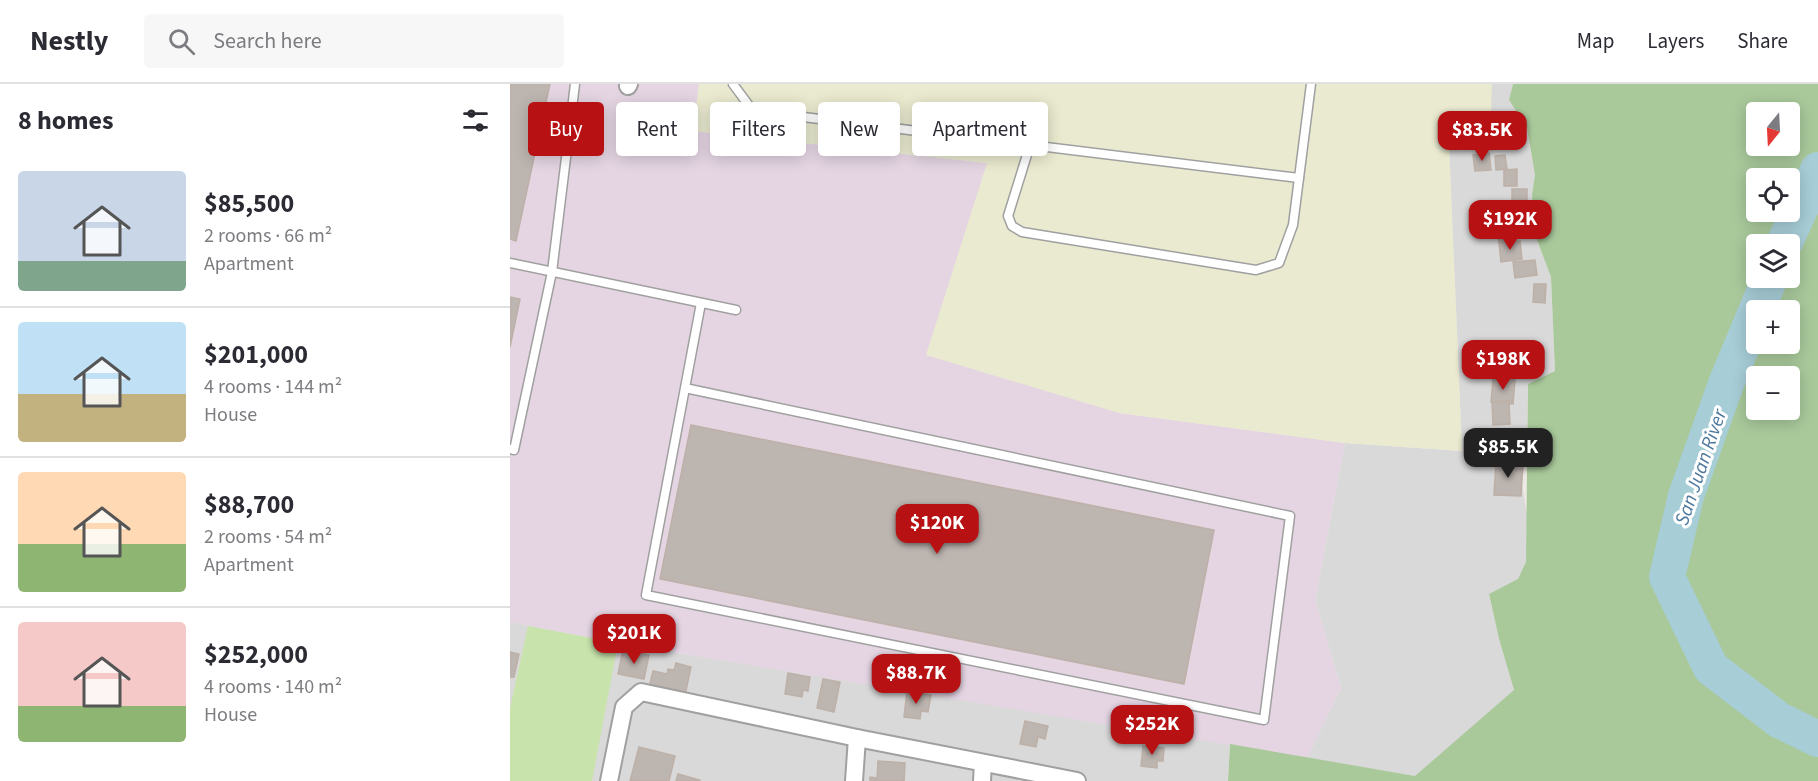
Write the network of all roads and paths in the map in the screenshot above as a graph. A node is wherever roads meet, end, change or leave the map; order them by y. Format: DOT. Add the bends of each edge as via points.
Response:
graph roads {
  1 [pos="575,84"];
  2 [pos="733,84"];
  3 [pos="1311,84"];
  4 [pos="912,130"];
  5 [pos="1048,147"];
  6 [pos="1027,156"];
  7 [pos="1299,178"];
  8 [pos="510,263"];
  9 [pos="552,272"];
  10 [pos="701,303"];
  11 [pos="736,310"];
  12 [pos="685,388"];
  13 [pos="510,449"];
  14 [pos="856,738"];
  15 [pos="983,763"];
  16 [pos="609,781"];
  17 [pos="854,781"];
  18 [pos="982,781"];
  19 [pos="1077,781"];
  1 -- 9 [label="lane"];
  2 -- 4 [label="lane" via="750,107"];
  3 -- 7 [label="lane"];
  5 -- 7 [label="lane"];
  6 -- 7 [label="lane" via="1008,216 1012,226 1022,232 1256,270 1279,263 1293,225"];
  8 -- 9 [label="lane"];
  9 -- 10 [label="lane"];
  9 -- 13 [label="lane" via="514,450"];
  10 -- 11 [label="lane"];
  10 -- 12 [label="lane"];
  12 -- 12 [label="lane" via="1290,516 1264,720 646,595"];
  14 -- 15 [label="street"];
  14 -- 16 [label="street" via="641,692 624,707"];
  14 -- 17 [label="street"];
  15 -- 18 [label="street"];
  15 -- 19 [label="street"];
}
